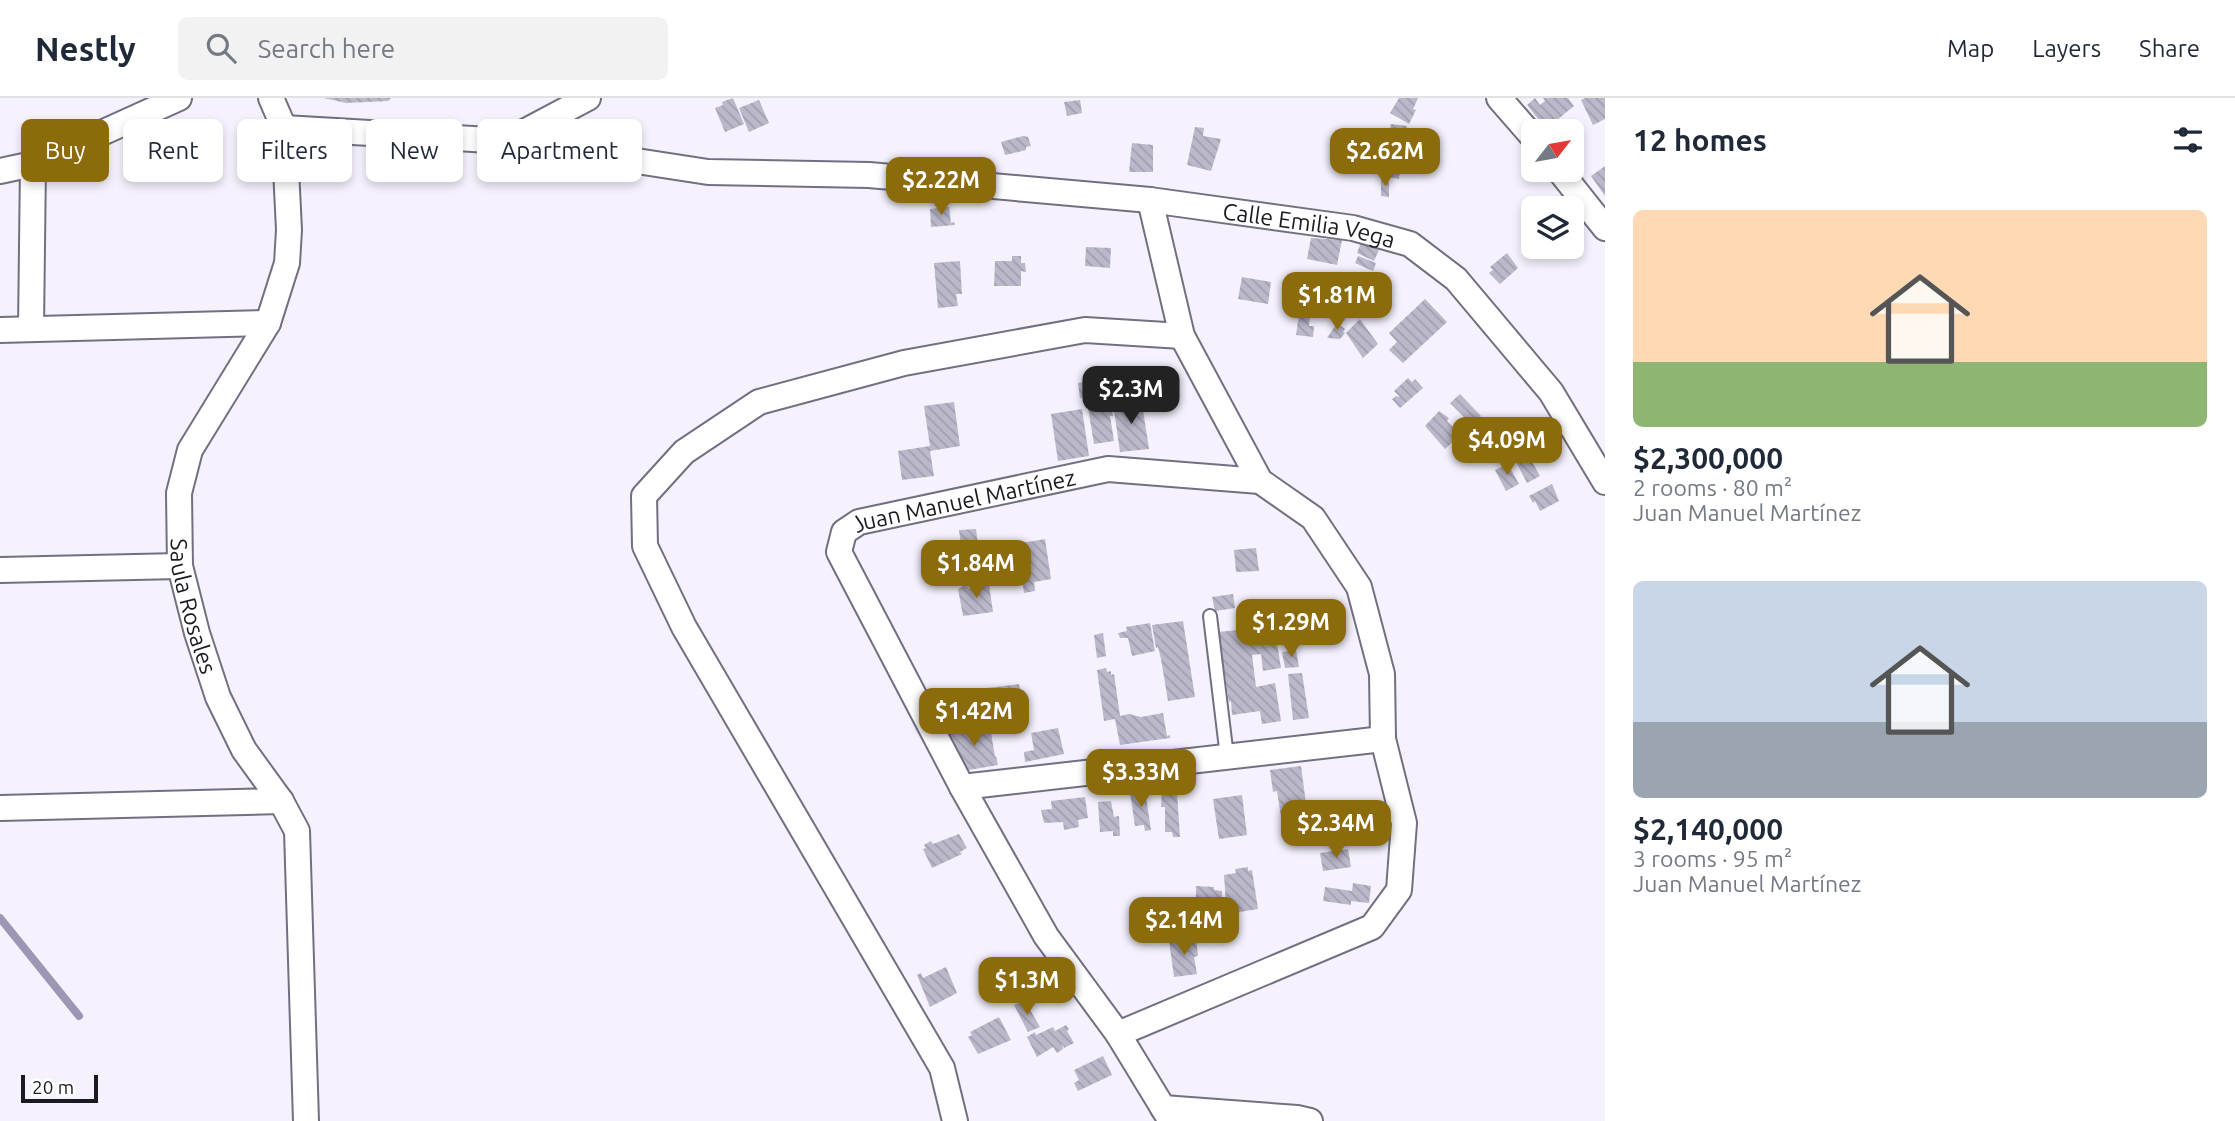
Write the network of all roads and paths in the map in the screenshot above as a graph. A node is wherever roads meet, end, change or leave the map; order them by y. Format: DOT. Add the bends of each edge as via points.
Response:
graph roads {
  1 [pos="178,98"];
  2 [pos="271,98"];
  3 [pos="588,98"];
  4 [pos="1499,98"];
  5 [pos="280,119"];
  6 [pos="549,119"];
  7 [pos="1521,123"];
  8 [pos="109,129"];
  9 [pos="352,132"];
  10 [pos="477,139"];
  11 [pos="642,162"];
  12 [pos="21,167"];
  13 [pos="0,171"];
  14 [pos="33,182"];
  15 [pos="287,182"];
  16 [pos="1569,182"];
  17 [pos="1150,200"];
  18 [pos="1605,228"];
  19 [pos="268,323"];
  20 [pos="30,329"];
  21 [pos="0,330"];
  22 [pos="1182,336"];
  23 [pos="1260,481"];
  24 [pos="1605,482"];
  25 [pos="180,566"];
  26 [pos="0,570"];
  27 [pos="1210,616"];
  28 [pos="1383,739"];
  29 [pos="1227,757"];
  30 [pos="962,787"];
  31 [pos="281,801"];
  32 [pos="0,808"];
  33 [pos="1118,1034"];
  34 [pos="1167,1115"];
  35 [pos="306,1121"];
  36 [pos="955,1121"];
  37 [pos="1310,1121"];
  1 -- 8 [label="street"];
  2 -- 5 [label="street, Saula Rosales"];
  3 -- 6 [label="street"];
  4 -- 7 [label="street"];
  9 -- 10 [label="street, Calle Emilia Vega"];
  11 -- 17 [label="street, Calle Emilia Vega" via="708,172 869,175"];
  12 -- 13 [label="street"];
  14 -- 20 [label="street"];
  15 -- 19 [label="street, Saula Rosales" via="287,263"];
  16 -- 18 [label="street"];
  17 -- 22 [label="street"];
  17 -- 24 [label="street, Calle Emilia Vega" via="1353,228 1410,244 1456,279 1550,391"];
  19 -- 20 [label="street"];
  19 -- 25 [label="street, Saula Rosales" via="190,450 178,493"];
  20 -- 21 [label="street"];
  22 -- 23 [label="street"];
  22 -- 36 [label="street" via="1085,330 904,363 759,402 684,452 644,496 645,546 684,627 942,1068"];
  23 -- 28 [label="street" via="1313,518 1359,587 1382,674"];
  23 -- 30 [label="street, Juan Manuel Martínez" via="1108,469 859,522 844,532 839,552"];
  25 -- 26 [label="street"];
  25 -- 31 [label="street, Saula Rosales" via="218,697 244,750"];
  27 -- 29 [label="lane"];
  28 -- 29 [label="street"];
  28 -- 33 [label="street" via="1404,824 1399,890 1371,927"];
  29 -- 30 [label="street"];
  30 -- 33 [label="street, Juan Manuel Martínez" via="1046,936"];
  31 -- 32 [label="street"];
  31 -- 35 [label="street, Saula Rosales" via="297,831"];
  33 -- 34 [label="street, Juan Manuel Martínez"];
  34 -- 37 [label="street"];
}
